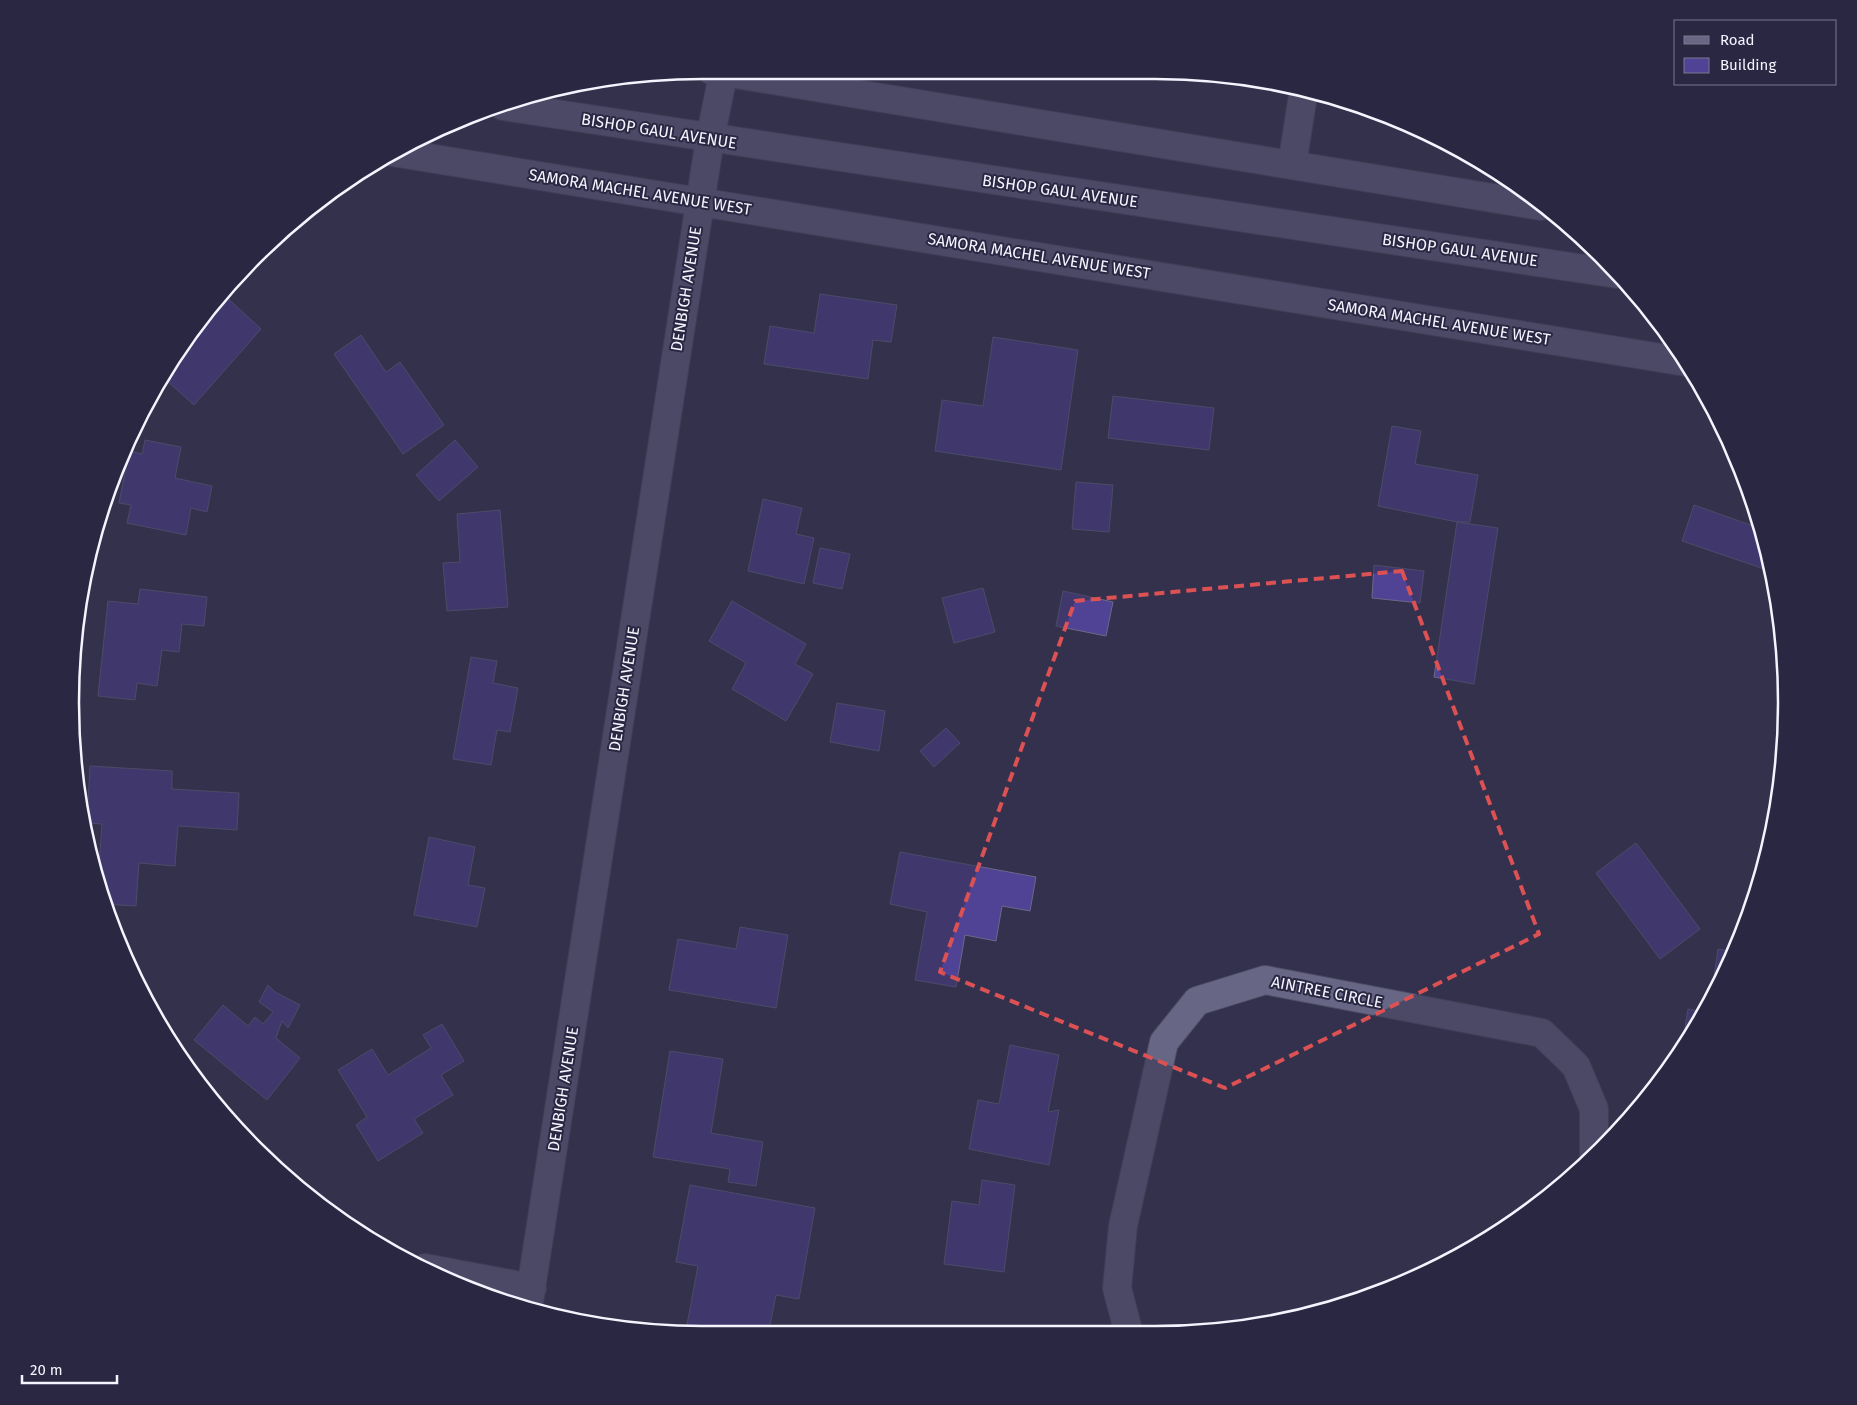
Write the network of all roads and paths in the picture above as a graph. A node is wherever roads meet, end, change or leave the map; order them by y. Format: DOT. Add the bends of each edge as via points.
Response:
graph roads {
  1 [pos="718,79"];
  2 [pos="768,79"];
  3 [pos="1303,97"];
  4 [pos="515,108"];
  5 [pos="710,139"];
  6 [pos="406,154"];
  7 [pos="1292,165"];
  8 [pos="700,201"];
  9 [pos="1528,204"];
  10 [pos="1606,272"];
  11 [pos="1676,360"];
  12 [pos="1594,1146"];
  13 [pos="466,1280"];
  14 [pos="530,1298"];
  15 [pos="1127,1326"];
  1 -- 5 [label="street, DENBIGH AVENUE"];
  2 -- 7 [label="street"];
  3 -- 7 [label="street"];
  4 -- 5 [label="street, BISHOP GAUL AVENUE"];
  5 -- 8 [label="street, DENBIGH AVENUE"];
  5 -- 10 [label="street, BISHOP GAUL AVENUE"];
  6 -- 8 [label="street, SAMORA MACHEL AVENUE WEST"];
  7 -- 9 [label="street"];
  8 -- 11 [label="street, SAMORA MACHEL AVENUE WEST"];
  8 -- 14 [label="street, DENBIGH AVENUE"];
  12 -- 15 [label="street, AINTREE CIRCLE" via="1594,1109 1576,1066 1542,1033 1265,980 1197,1001 1164,1042 1124,1226 1117,1288"];
  13 -- 14 [label="street"];
}
